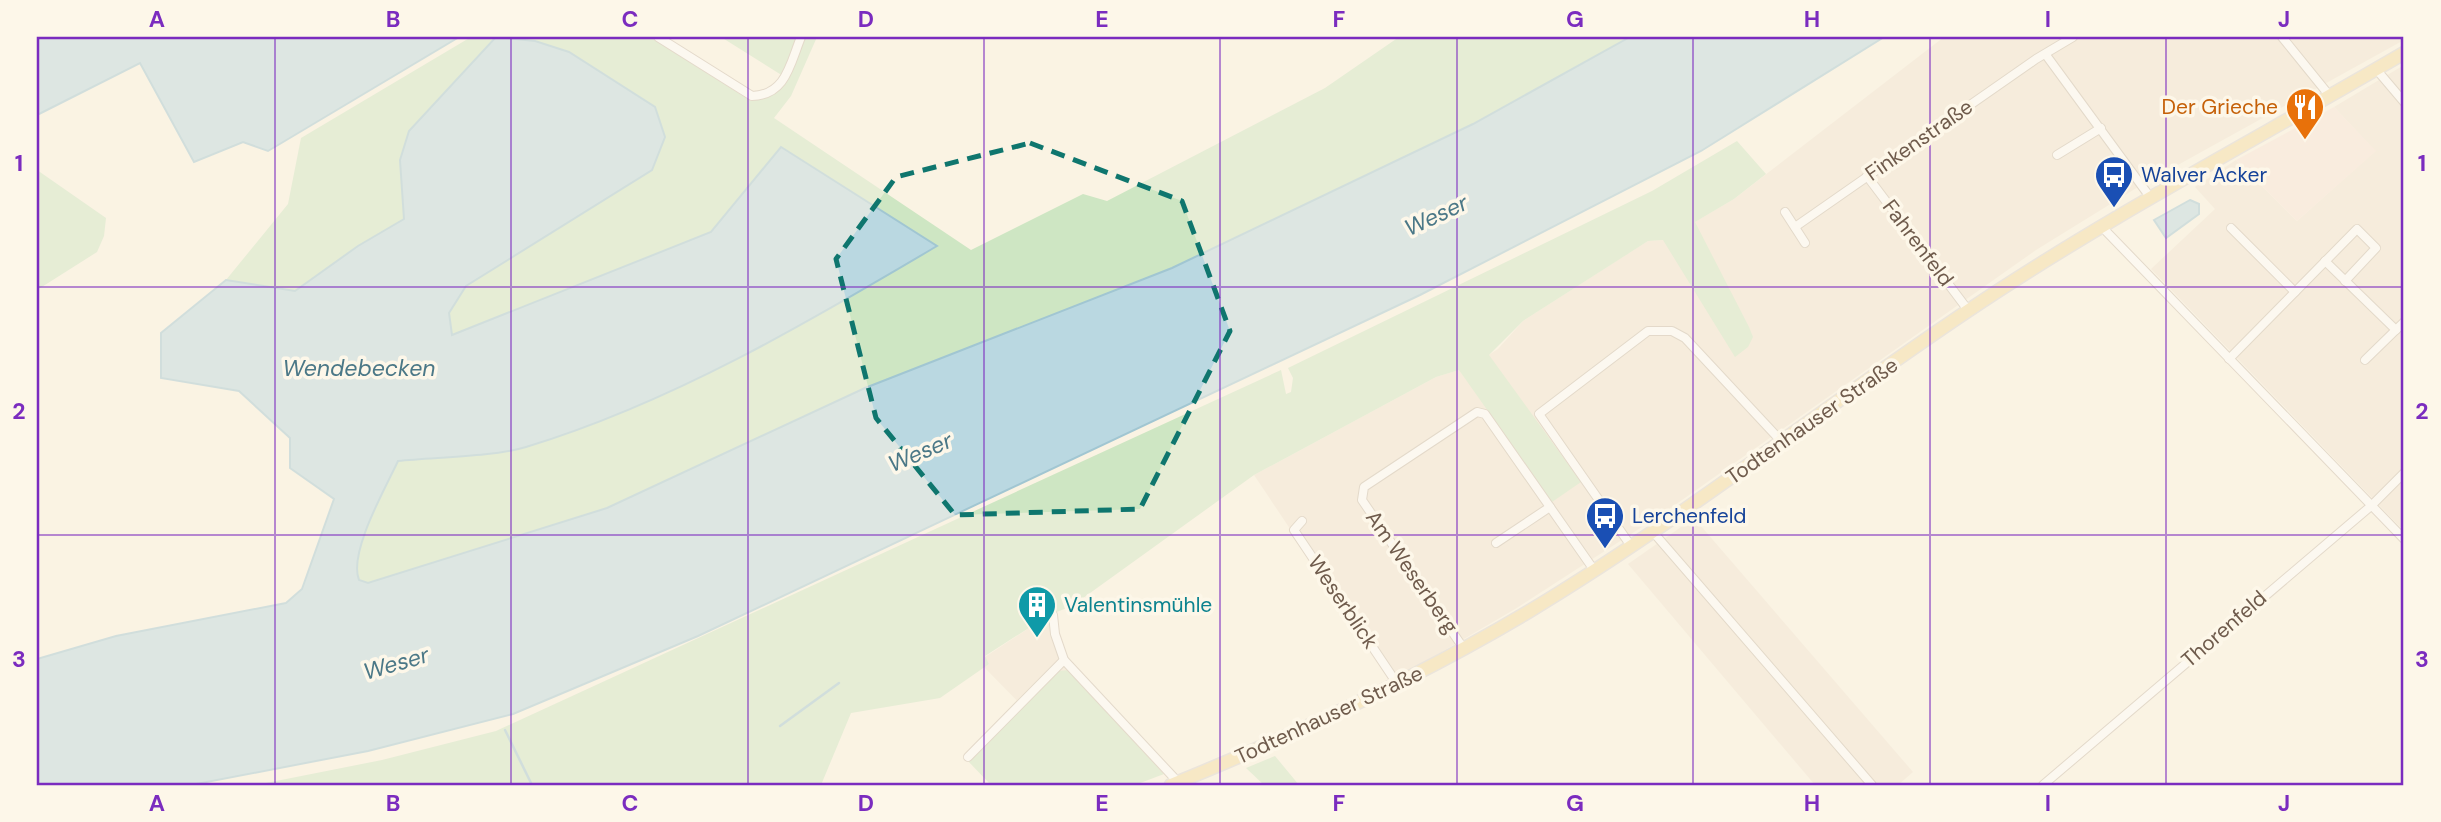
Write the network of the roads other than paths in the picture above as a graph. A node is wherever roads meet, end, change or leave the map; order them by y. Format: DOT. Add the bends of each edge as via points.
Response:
graph roads {
  1 [pos="658,37"];
  2 [pos="801,37"];
  3 [pos="2073,37"];
  4 [pos="2282,37"];
  5 [pos="2404,53"];
  6 [pos="2046,55"];
  7 [pos="2376,69"];
  8 [pos="2329,95"];
  9 [pos="2404,102"];
  10 [pos="2101,128"];
  11 [pos="2057,155"];
  12 [pos="1867,176"];
  13 [pos="2150,197"];
  14 [pos="1785,212"];
  15 [pos="2101,226"];
  16 [pos="1795,227"];
  17 [pos="2231,228"];
  18 [pos="1805,243"];
  19 [pos="2325,261"];
  20 [pos="2345,281"];
  21 [pos="2295,292"];
  22 [pos="1968,310"];
  23 [pos="2404,322"];
  24 [pos="2396,330"];
  25 [pos="2229,359"];
  26 [pos="2365,360"];
  27 [pos="1782,442"];
  28 [pos="2404,473"];
  29 [pos="2371,506"];
  30 [pos="1550,507"];
  31 [pos="1302,521"];
  32 [pos="1653,532"];
  33 [pos="2404,539"];
  34 [pos="1496,543"];
  35 [pos="1631,546"];
  36 [pos="1594,570"];
  37 [pos="1053,615"];
  38 [pos="1464,649"];
  39 [pos="1064,660"];
  40 [pos="1398,685"];
  41 [pos="968,757"];
  42 [pos="1175,784"];
  43 [pos="1872,785"];
  44 [pos="2043,785"];
  1 -- 2 [label="street" via="752,96 767,96 777,87"];
  3 -- 6 [label="street, Finkenstraße"];
  4 -- 8 [label="street"];
  5 -- 7 [label="main road, Todtenhauser Straße"];
  6 -- 10 [label="street"];
  6 -- 12 [label="street, Finkenstraße"];
  7 -- 8 [label="main road, Todtenhauser Straße"];
  7 -- 9 [label="street"];
  8 -- 13 [label="main road, Todtenhauser Straße"];
  10 -- 11 [label="street"];
  10 -- 13 [label="street"];
  12 -- 16 [label="street, Finkenstraße"];
  12 -- 22 [label="street, Fahrenfeld"];
  13 -- 15 [label="main road, Todtenhauser Straße"];
  14 -- 16 [label="street"];
  15 -- 22 [label="main road, Todtenhauser Straße"];
  15 -- 25 [label="street"];
  16 -- 18 [label="street"];
  17 -- 21 [label="street"];
  19 -- 20 [label="street"];
  19 -- 20 [label="street" via="2357,229 2376,248"];
  19 -- 21 [label="street"];
  20 -- 24 [label="street"];
  21 -- 25 [label="street"];
  22 -- 27 [label="main road, Todtenhauser Straße"];
  23 -- 24 [label="street"];
  24 -- 26 [label="street"];
  25 -- 29 [label="street"];
  27 -- 32 [label="main road, Todtenhauser Straße"];
  27 -- 35 [label="street" via="1685,338 1672,331 1648,331 1539,414"];
  28 -- 29 [label="street, Thorenfeld"];
  29 -- 33 [label="street"];
  29 -- 44 [label="street, Thorenfeld"];
  30 -- 34 [label="street"];
  30 -- 36 [label="street"];
  30 -- 38 [label="street, Am Weserberg" via="1481,412 1363,487 1362,500"];
  31 -- 40 [label="street, Weserblick" via="1294,530"];
  32 -- 35 [label="main road, Todtenhauser Straße"];
  32 -- 43 [label="street"];
  35 -- 36 [label="main road, Todtenhauser Straße"];
  36 -- 38 [label="main road, Todtenhauser Straße"];
  37 -- 39 [label="street"];
  38 -- 40 [label="main road, Todtenhauser Straße"];
  39 -- 41 [label="street"];
  39 -- 42 [label="street"];
  40 -- 42 [label="main road, Todtenhauser Straße"];
}
